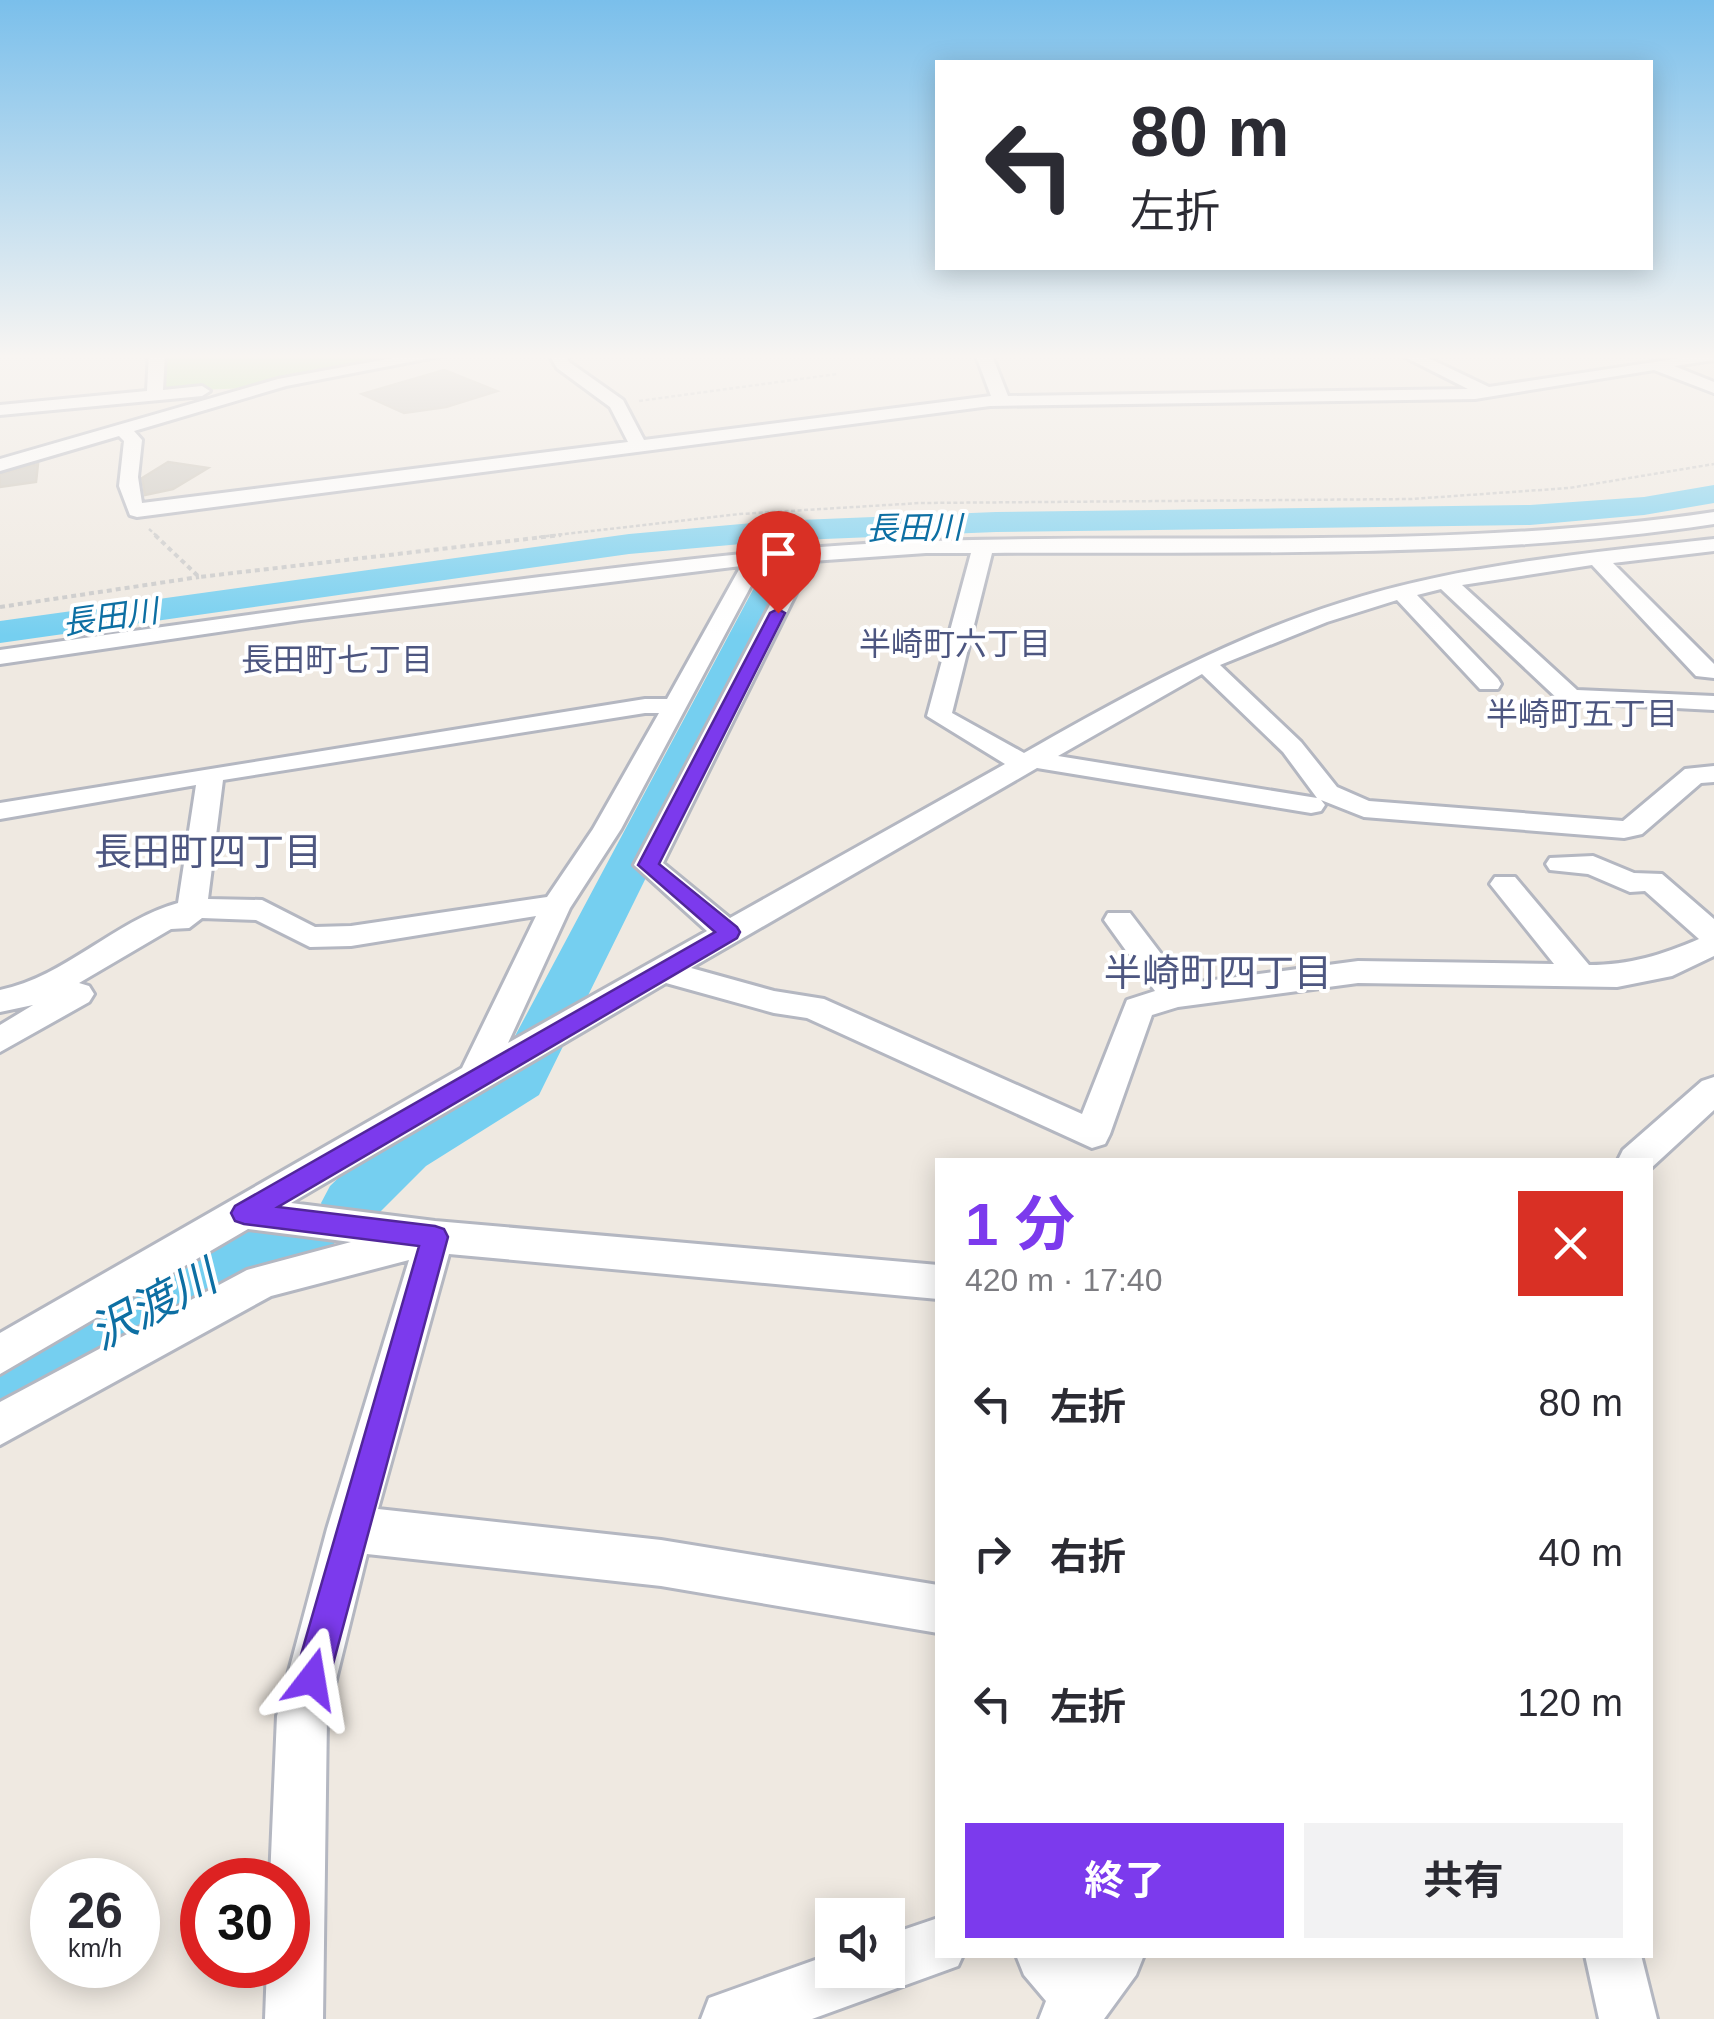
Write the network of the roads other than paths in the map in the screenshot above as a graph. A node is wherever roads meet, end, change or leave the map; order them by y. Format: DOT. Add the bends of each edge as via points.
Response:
graph roads {
  1 [pos="62,447"];
  2 [pos="132,447"];
  3 [pos="630,447"];
  4 [pos="0,466"];
  5 [pos="1714,518"];
  6 [pos="982,546"];
  7 [pos="1707,553"];
  8 [pos="802,555"];
  9 [pos="1596,558"];
  10 [pos="753,559"];
  11 [pos="1446,582"];
  12 [pos="1402,592"];
  13 [pos="0,657"];
  14 [pos="1205,664"];
  15 [pos="1714,671"];
  16 [pos="1489,684"];
  17 [pos="1714,704"];
  18 [pos="674,706"];
  19 [pos="1030,762"];
  20 [pos="211,774"];
  21 [pos="1714,774"];
  22 [pos="1311,806"];
  23 [pos="0,812"];
  24 [pos="1560,864"];
  25 [pos="1505,884"];
  26 [pos="555,908"];
  27 [pos="192,910"];
  28 [pos="1119,920"];
  29 [pos="729,932"];
  30 [pos="1714,936"];
  31 [pos="1714,944"];
  32 [pos="663,971"];
  33 [pos="1580,975"];
  34 [pos="1176,996"];
  35 [pos="0,1001"];
  36 [pos="0,1040"];
  37 [pos="475,1077"];
  38 [pos="1714,1090"];
  39 [pos="1638,1158"];
  40 [pos="244,1213"];
  41 [pos="435,1237"];
  42 [pos="935,1282"];
  43 [pos="0,1355"];
  44 [pos="0,1425"];
  45 [pos="350,1529"];
  46 [pos="935,1608"];
  47 [pos="935,1947"];
  48 [pos="905,1957"];
  49 [pos="1048,1958"];
  50 [pos="1614,1958"];
  51 [pos="818,1988"];
  52 [pos="1089,1991"];
  53 [pos="294,2019"];
  54 [pos="730,2019"];
  55 [pos="1628,2019"];
  1 -- 4 [label="street"];
  2 -- 3 [label="street" via="128,487 138,512"];
  5 -- 6 [label="street" via="1614,533 1405,544"];
  6 -- 8 [label="street"];
  6 -- 19 [label="street" via="939,716"];
  7 -- 9 [label="street"];
  8 -- 10 [label="street"];
  8 -- 29 [label="street" via="648,865"];
  9 -- 11 [label="street"];
  9 -- 15 [label="street" via="1704,671"];
  10 -- 13 [label="street"];
  10 -- 18 [label="street"];
  11 -- 12 [label="street"];
  11 -- 17 [label="street" via="1570,697"];
  12 -- 14 [label="street" via="1293,626"];
  12 -- 16 [label="street"];
  14 -- 19 [label="street"];
  14 -- 21 [label="street" via="1292,747 1327,793 1364,809 1624,830 1694,775"];
  18 -- 20 [label="street"];
  18 -- 26 [label="street"];
  19 -- 22 [label="street"];
  19 -- 29 [label="street"];
  20 -- 23 [label="street"];
  20 -- 27 [label="street"];
  24 -- 30 [label="street" via="1593,864 1630,883 1652,881"];
  25 -- 33 [label="street"];
  26 -- 27 [label="street" via="310,937 262,910"];
  26 -- 37 [label="street"];
  27 -- 35 [label="street" via="111,948 39,993"];
  27 -- 36 [label="street" via="92,986"];
  28 -- 34 [label="street"];
  29 -- 32 [label="street"];
  31 -- 33 [label="street" via="1661,968"];
  32 -- 34 [label="street" via="814,1007 1092,1134 1138,1008"];
  32 -- 37 [label="street"];
  33 -- 34 [label="street" via="1358,972"];
  37 -- 40 [label="street"];
  38 -- 39 [label="street"];
  40 -- 41 [label="street"];
  40 -- 43 [label="street"];
  41 -- 42 [label="street"];
  41 -- 44 [label="street" via="261,1282"];
  41 -- 45 [label="street"];
  45 -- 46 [label="street" via="661,1562"];
  45 -- 53 [label="street" via="302,1716"];
  47 -- 48 [label="street"];
  49 -- 52 [label="street"];
  50 -- 55 [label="street"];
  51 -- 54 [label="street"];
}
